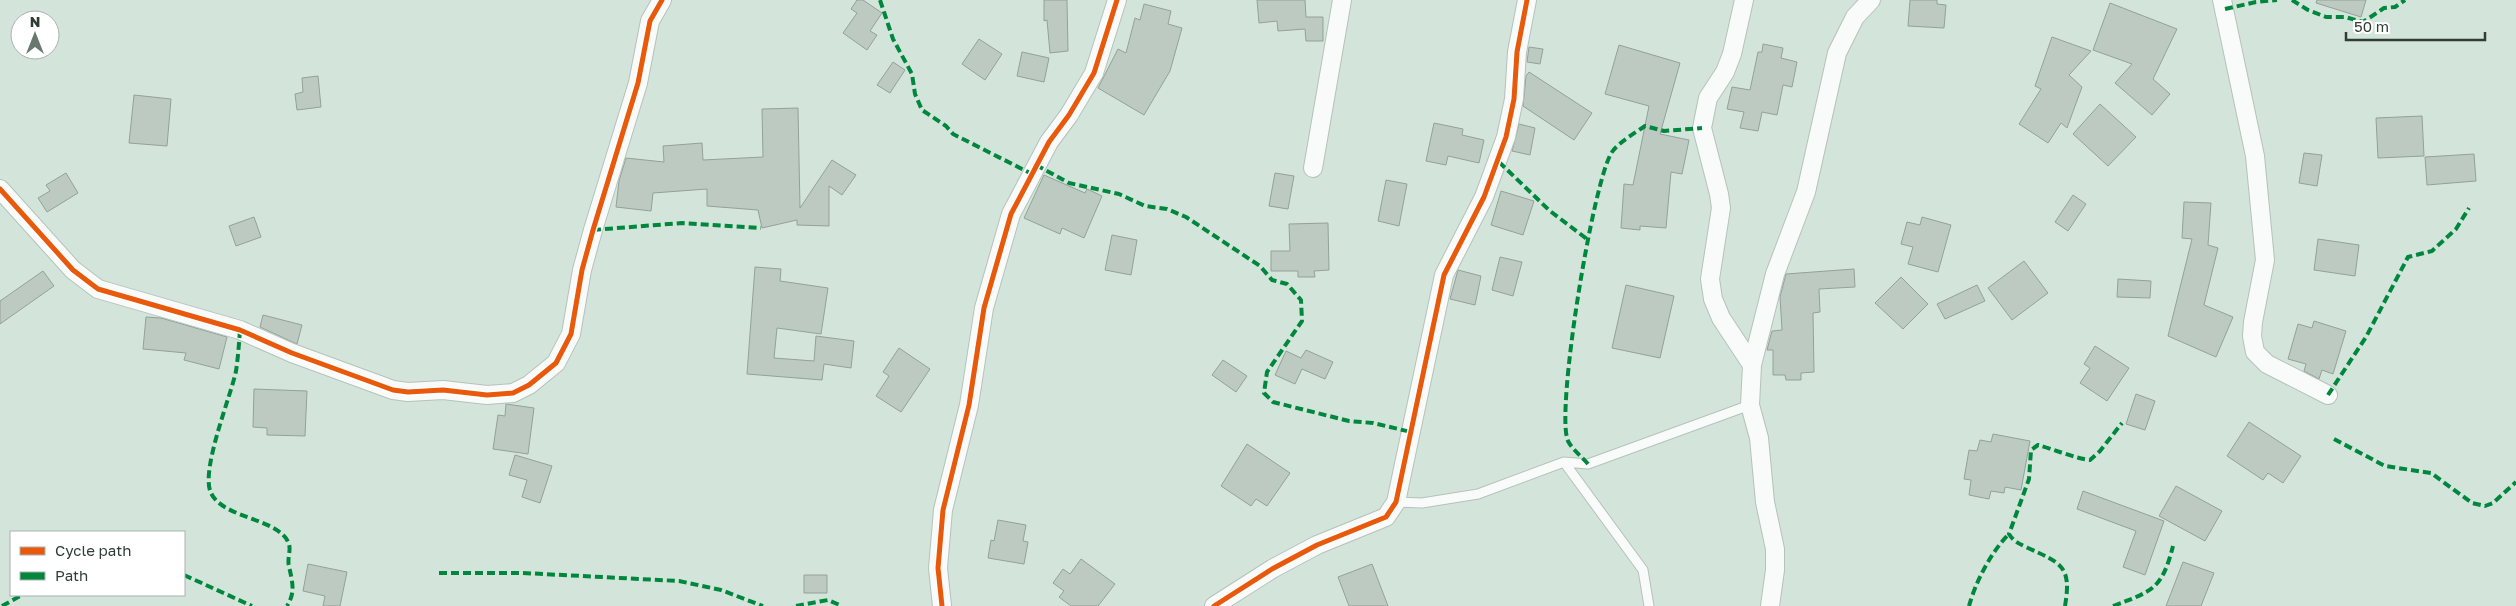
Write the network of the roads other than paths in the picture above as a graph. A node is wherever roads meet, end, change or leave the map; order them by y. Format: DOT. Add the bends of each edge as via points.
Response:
graph roads {
  1 [pos="662,0"];
  2 [pos="1117,0"];
  3 [pos="1342,0"];
  4 [pos="1527,0"];
  5 [pos="1539,0"];
  6 [pos="1744,0"];
  7 [pos="1871,0"];
  8 [pos="2222,0"];
  9 [pos="1523,22"];
  10 [pos="1313,168"];
  11 [pos="0,190"];
  12 [pos="1752,365"];
  13 [pos="2328,395"];
  14 [pos="1750,405"];
  15 [pos="1564,462"];
  16 [pos="1396,502"];
  17 [pos="942,606"];
  18 [pos="1214,606"];
  19 [pos="1649,606"];
  20 [pos="1770,606"];
  1 -- 11 [label="street" via="650,21 638,83 582,270 571,334 556,363 529,385 512,393 487,395 443,390 393,390 240,330 98,289 73,270"];
  2 -- 17 [label="street" via="1094,73 1049,142 1011,214 984,308 969,405 944,510 938,568"];
  3 -- 10 [label="street"];
  4 -- 9 [label="street"];
  5 -- 9 [label="street"];
  6 -- 12 [label="street" via="1732,54 1708,98 1702,128 1721,208 1710,279 1713,299 1721,318"];
  7 -- 12 [label="street" via="1855,17 1837,53 1806,192 1775,274"];
  8 -- 13 [label="street" via="2256,156 2265,260 2253,322 2256,352 2267,364"];
  9 -- 16 [label="street" via="1506,137 1484,197 1444,275"];
  12 -- 14 [label="street"];
  14 -- 15 [label="lane" via="1588,464"];
  14 -- 20 [label="street" via="1759,438 1765,502 1775,549"];
  15 -- 16 [label="lane" via="1478,494 1422,503"];
  15 -- 19 [label="lane" via="1643,570"];
  16 -- 18 [label="street" via="1386,517 1317,545"];
}
